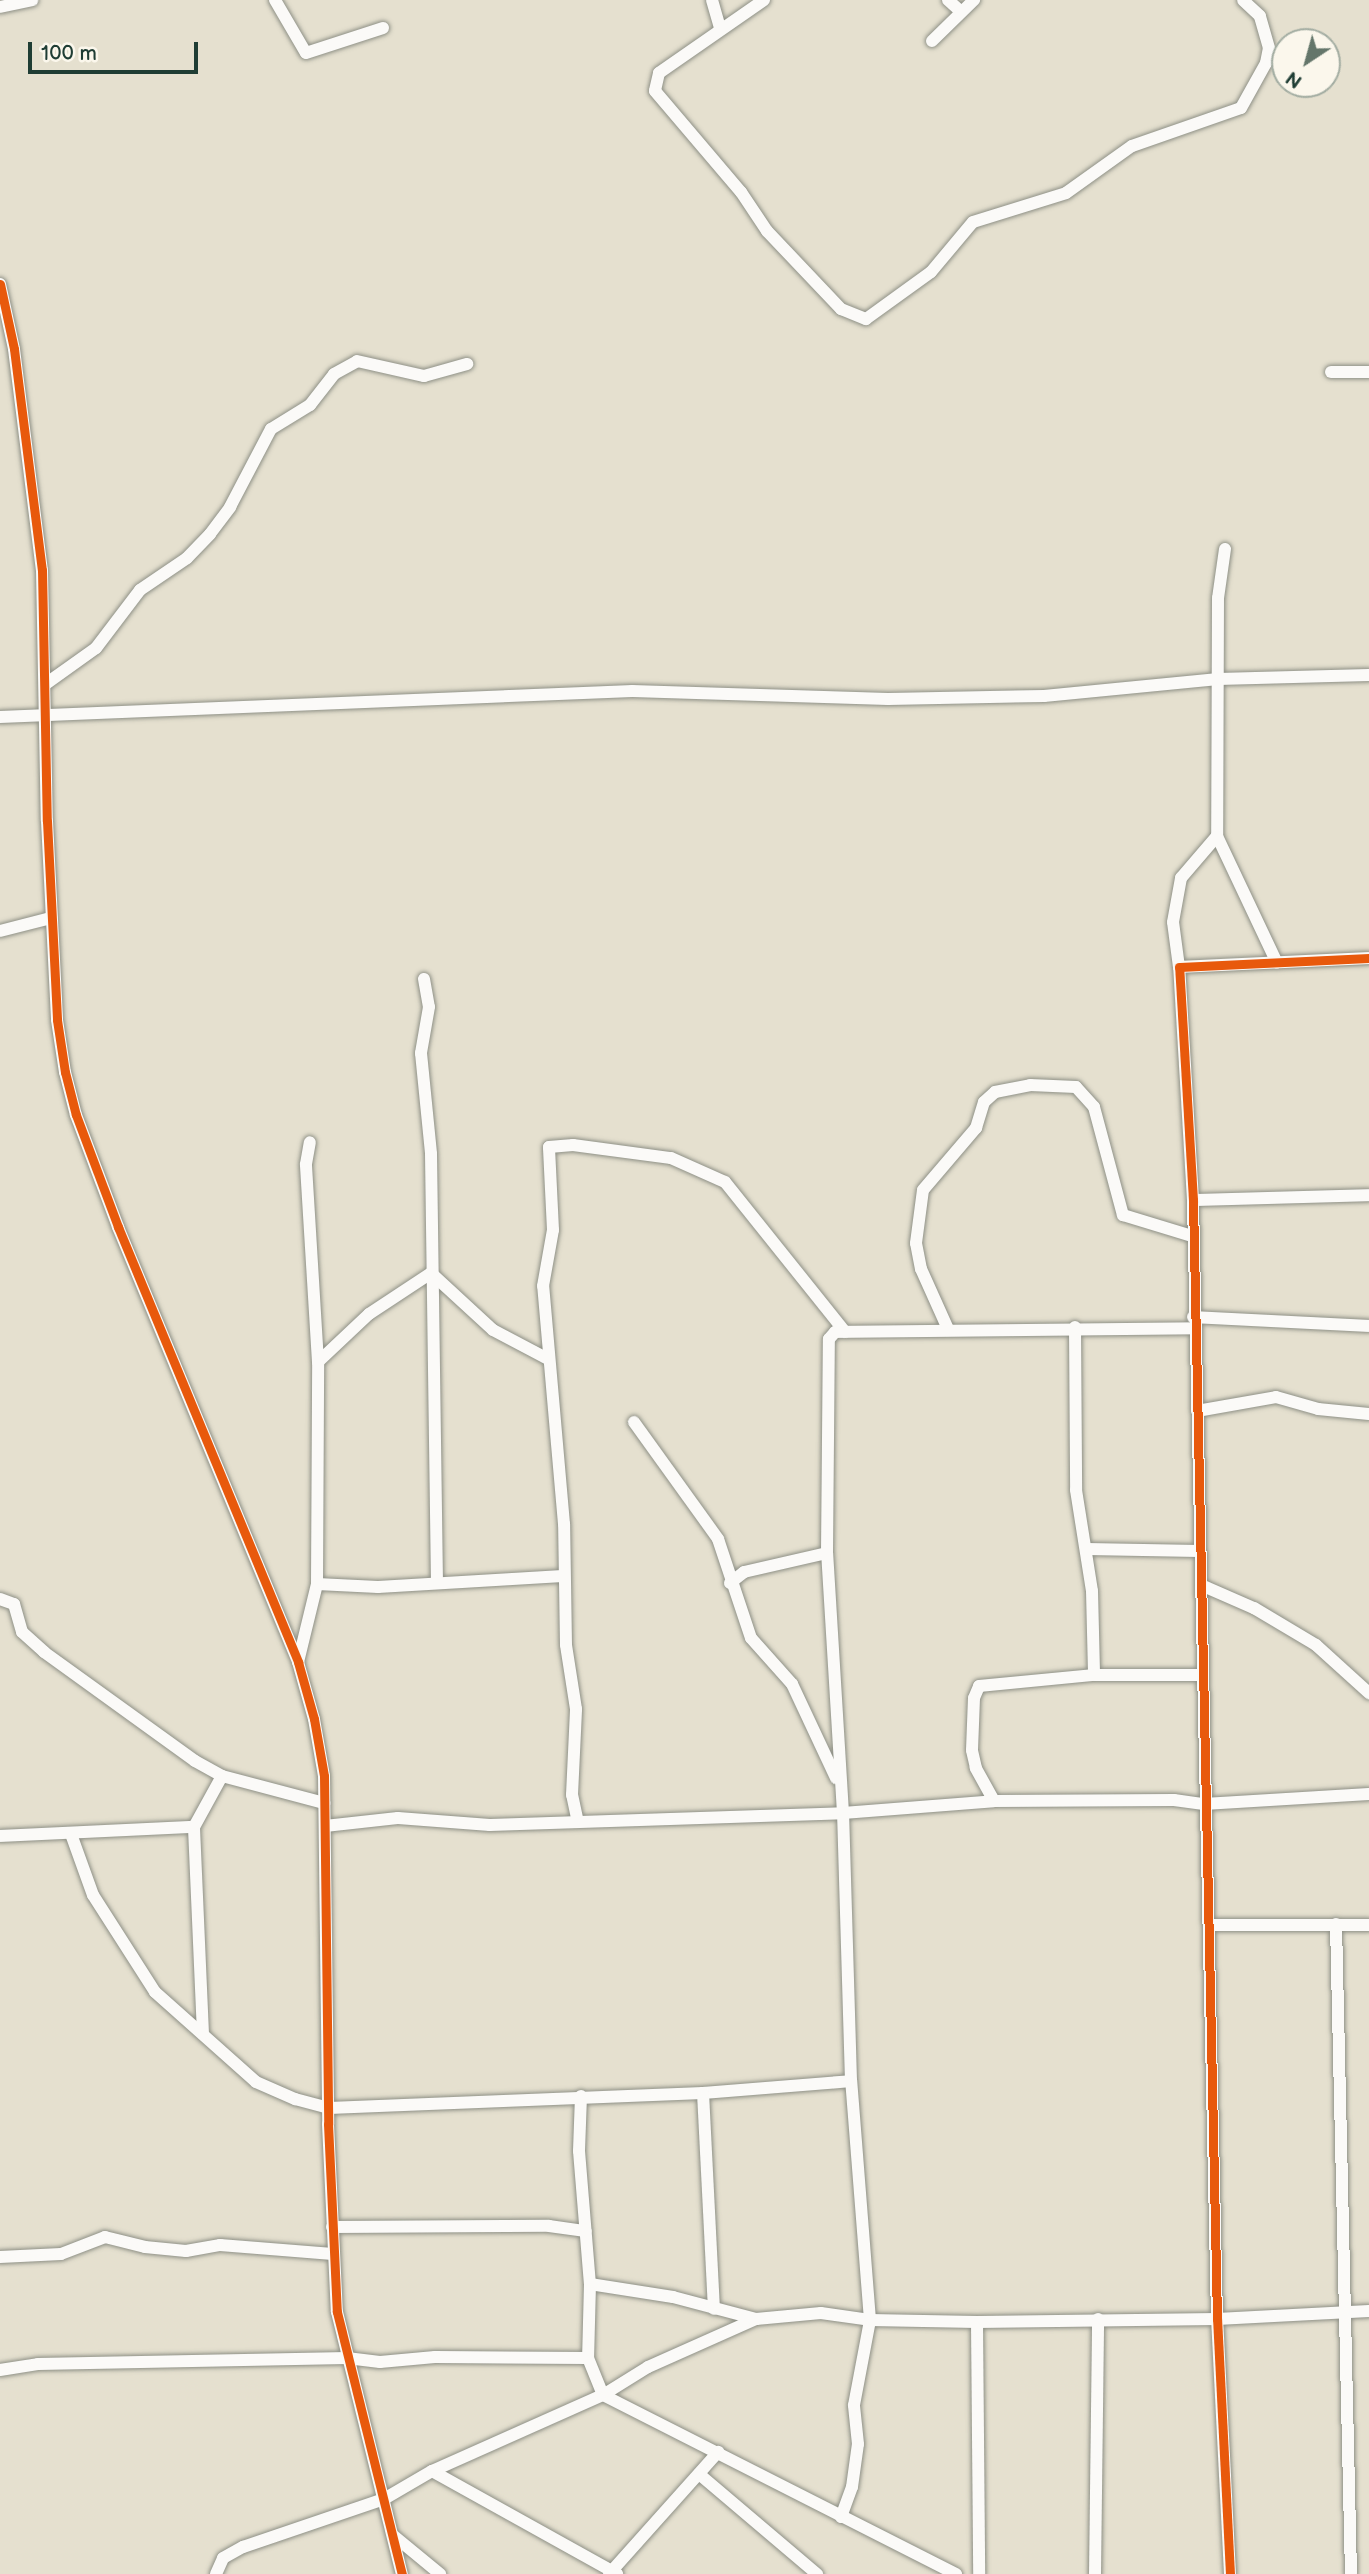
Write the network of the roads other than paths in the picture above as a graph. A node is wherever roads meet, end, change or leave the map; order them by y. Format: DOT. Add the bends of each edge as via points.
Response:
graph roads {
  1 [pos="32,0"];
  2 [pos="275,0"];
  3 [pos="712,0"];
  4 [pos="764,0"];
  5 [pos="948,0"];
  6 [pos="974,0"];
  7 [pos="1243,0"];
  8 [pos="0,7"];
  9 [pos="959,10"];
  10 [pos="720,27"];
  11 [pos="383,28"];
  12 [pos="932,41"];
  13 [pos="0,284"];
  14 [pos="467,364"];
  15 [pos="1331,372"];
  16 [pos="1369,372"];
  17 [pos="1225,550"];
  18 [pos="1369,675"];
  19 [pos="1218,679"];
  20 [pos="47,683"];
  21 [pos="44,715"];
  22 [pos="0,717"];
  23 [pos="1217,836"];
  24 [pos="51,918"];
  25 [pos="0,931"];
  26 [pos="1369,958"];
  27 [pos="1277,962"];
  28 [pos="1179,967"];
  29 [pos="424,979"];
  30 [pos="310,1142"];
  31 [pos="1369,1195"];
  32 [pos="1193,1200"];
  33 [pos="1192,1236"];
  34 [pos="430,1273"];
  35 [pos="1193,1322"];
  36 [pos="1369,1326"];
  37 [pos="1075,1327"];
  38 [pos="948,1329"];
  39 [pos="845,1332"];
  40 [pos="546,1357"];
  41 [pos="318,1362"];
  42 [pos="1198,1411"];
  43 [pos="1369,1414"];
  44 [pos="634,1422"];
  45 [pos="1087,1549"];
  46 [pos="1199,1551"];
  47 [pos="827,1553"];
  48 [pos="563,1576"];
  49 [pos="437,1581"];
  50 [pos="730,1583"];
  51 [pos="317,1584"];
  52 [pos="1201,1585"];
  53 [pos="0,1599"];
  54 [pos="298,1662"];
  55 [pos="1094,1675"];
  56 [pos="1201,1675"];
  57 [pos="1369,1693"];
  58 [pos="222,1776"];
  59 [pos="841,1788"];
  60 [pos="1369,1794"];
  61 [pos="994,1801"];
  62 [pos="324,1803"];
  63 [pos="1204,1804"];
  64 [pos="844,1813"];
  65 [pos="577,1818"];
  66 [pos="325,1826"];
  67 [pos="194,1827"];
  68 [pos="71,1834"];
  69 [pos="0,1836"];
  70 [pos="1336,1924"];
  71 [pos="1212,1925"];
  72 [pos="1369,1925"];
  73 [pos="203,2034"];
  74 [pos="851,2081"];
  75 [pos="703,2093"];
  76 [pos="581,2096"];
  77 [pos="329,2108"];
  78 [pos="332,2227"];
  79 [pos="586,2231"];
  80 [pos="334,2254"];
  81 [pos="0,2257"];
  82 [pos="590,2284"];
  83 [pos="714,2309"];
  84 [pos="1369,2311"];
  85 [pos="1343,2314"];
  86 [pos="756,2319"];
  87 [pos="1098,2319"];
  88 [pos="1217,2319"];
  89 [pos="870,2320"];
  90 [pos="977,2322"];
  91 [pos="347,2358"];
  92 [pos="588,2358"];
  93 [pos="0,2370"];
  94 [pos="603,2395"];
  95 [pos="718,2452"];
  96 [pos="432,2471"];
  97 [pos="699,2474"];
  98 [pos="384,2499"];
  99 [pos="841,2517"];
  100 [pos="394,2536"];
  101 [pos="613,2573"];
  102 [pos="216,2574"];
  103 [pos="402,2574"];
  104 [pos="440,2574"];
  105 [pos="817,2574"];
  106 [pos="956,2574"];
  107 [pos="979,2574"];
  108 [pos="1096,2574"];
  109 [pos="1230,2574"];
  110 [pos="1351,2574"];
  1 -- 8 [label="street"];
  2 -- 11 [label="street" via="306,53"];
  3 -- 10 [label="street"];
  4 -- 10 [label="street"];
  5 -- 9 [label="street"];
  6 -- 9 [label="street"];
  7 -- 10 [label="street" via="1260,16 1269,48 1266,63 1241,108 1132,146 1066,193 973,222 931,272 866,319 841,309 767,231 741,192 655,91 659,73"];
  9 -- 12 [label="street"];
  13 -- 20 [label="street" via="14,349 40,556"];
  14 -- 20 [label="street" via="424,376 357,361 334,374 310,405 271,429 211,534 187,558 140,590 96,648"];
  15 -- 16 [label="street"];
  17 -- 19 [label="street" via="1218,598"];
  18 -- 19 [label="street"];
  19 -- 21 [label="street" via="1044,696 861,698 632,691"];
  19 -- 23 [label="street"];
  20 -- 21 [label="street"];
  21 -- 22 [label="street"];
  21 -- 24 [label="street"];
  23 -- 27 [label="street"];
  23 -- 28 [label="street" via="1181,878 1173,922"];
  24 -- 25 [label="street"];
  24 -- 54 [label="street" via="57,1020 76,1115"];
  26 -- 27 [label="street"];
  27 -- 28 [label="street"];
  28 -- 32 [label="street"];
  29 -- 34 [label="street" via="429,1007 421,1053 431,1154"];
  30 -- 41 [label="street" via="306,1164"];
  31 -- 32 [label="street"];
  32 -- 33 [label="street"];
  33 -- 35 [label="street"];
  33 -- 38 [label="street" via="1123,1215 1094,1107 1076,1087 1030,1085 995,1092 984,1102 976,1128 923,1190 916,1243 921,1269"];
  34 -- 40 [label="street" via="493,1329"];
  34 -- 41 [label="street" via="369,1314"];
  34 -- 49 [label="street" via="438,1459"];
  35 -- 36 [label="street"];
  35 -- 37 [label="street"];
  35 -- 42 [label="street"];
  37 -- 38 [label="street"];
  37 -- 45 [label="street" via="1076,1490"];
  38 -- 39 [label="street"];
  39 -- 40 [label="street" via="725,1182 671,1158 573,1144 549,1147 553,1230 543,1286"];
  39 -- 47 [label="street" via="835,1332 829,1339"];
  40 -- 48 [label="street" via="561,1490"];
  41 -- 51 [label="street"];
  42 -- 43 [label="street" via="1276,1397 1318,1409"];
  42 -- 46 [label="street"];
  44 -- 50 [label="street" via="718,1539"];
  45 -- 46 [label="street"];
  45 -- 55 [label="street"];
  46 -- 52 [label="street"];
  47 -- 50 [label="street" via="744,1572"];
  47 -- 59 [label="street"];
  48 -- 49 [label="street"];
  48 -- 65 [label="street" via="577,1721 572,1795"];
  49 -- 51 [label="street" via="378,1587"];
  50 -- 59 [label="street" via="751,1638 792,1684"];
  51 -- 54 [label="street"];
  52 -- 56 [label="street"];
  52 -- 57 [label="street" via="1254,1608 1316,1645"];
  53 -- 58 [label="street" via="14,1604 23,1632 71,1674"];
  54 -- 62 [label="street" via="316,1730"];
  55 -- 56 [label="street"];
  55 -- 61 [label="street" via="979,1686 974,1698 972,1750"];
  56 -- 63 [label="street"];
  58 -- 62 [label="street"];
  58 -- 67 [label="street"];
  59 -- 64 [label="street"];
  60 -- 63 [label="street"];
  61 -- 63 [label="street" via="1174,1800"];
  61 -- 64 [label="street"];
  62 -- 66 [label="street"];
  63 -- 71 [label="street"];
  64 -- 65 [label="street"];
  64 -- 74 [label="street"];
  65 -- 66 [label="street" via="490,1825 398,1818"];
  66 -- 77 [label="street"];
  67 -- 68 [label="street"];
  67 -- 73 [label="street"];
  68 -- 69 [label="street"];
  68 -- 73 [label="street" via="93,1895 135,1966 175,2012"];
  70 -- 71 [label="street"];
  70 -- 72 [label="street"];
  70 -- 85 [label="street"];
  71 -- 88 [label="street"];
  73 -- 77 [label="street" via="256,2082"];
  74 -- 75 [label="street"];
  74 -- 89 [label="street"];
  75 -- 76 [label="street"];
  75 -- 83 [label="street"];
  76 -- 77 [label="street"];
  76 -- 79 [label="street" via="579,2151"];
  77 -- 78 [label="street"];
  78 -- 79 [label="street" via="549,2225"];
  78 -- 80 [label="street"];
  79 -- 82 [label="street"];
  80 -- 81 [label="street" via="220,2245 186,2251 105,2237 61,2254"];
  80 -- 91 [label="street" via="337,2312"];
  82 -- 83 [label="street" via="673,2297"];
  82 -- 92 [label="street"];
  83 -- 86 [label="street"];
  84 -- 85 [label="street"];
  85 -- 88 [label="street"];
  85 -- 110 [label="street"];
  86 -- 89 [label="street" via="821,2314"];
  86 -- 94 [label="street" via="648,2367"];
  87 -- 88 [label="street"];
  87 -- 90 [label="street"];
  87 -- 108 [label="street"];
  88 -- 109 [label="street"];
  89 -- 90 [label="street"];
  89 -- 99 [label="street" via="854,2405 858,2444 852,2487"];
  90 -- 107 [label="street"];
  91 -- 92 [label="street"];
  91 -- 93 [label="street" via="38,2364"];
  91 -- 98 [label="street"];
  92 -- 94 [label="street"];
  94 -- 95 [label="street"];
  94 -- 96 [label="street"];
  95 -- 97 [label="street"];
  95 -- 99 [label="street"];
  96 -- 98 [label="street"];
  96 -- 101 [label="street"];
  97 -- 101 [label="street"];
  97 -- 105 [label="street"];
  98 -- 100 [label="street"];
  98 -- 102 [label="street" via="243,2547 223,2558"];
  99 -- 106 [label="street"];
  100 -- 103 [label="street"];
  100 -- 104 [label="street"];
}
